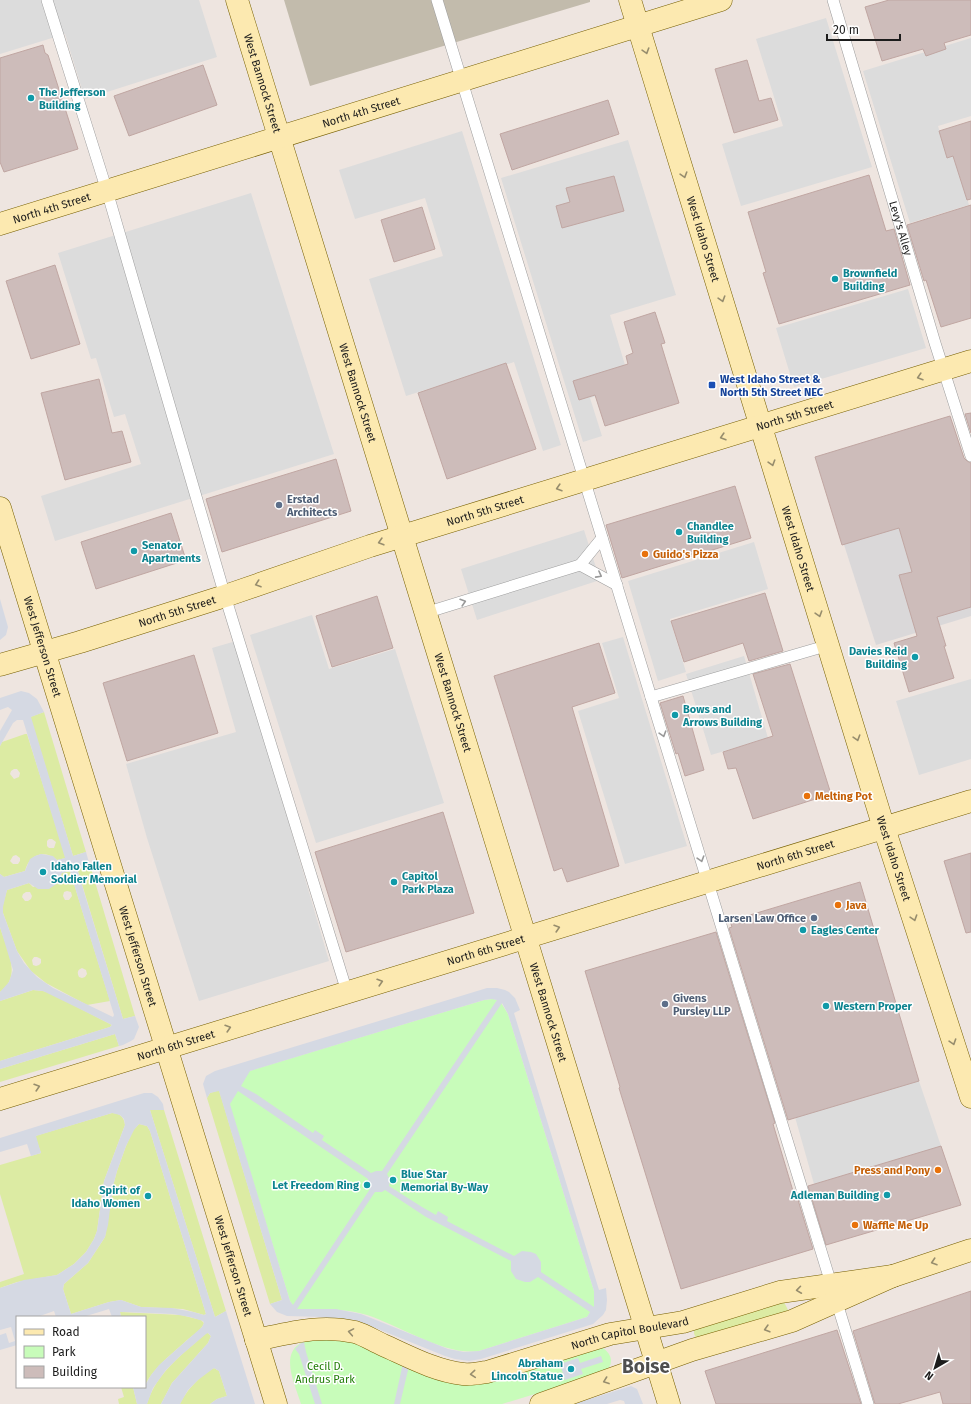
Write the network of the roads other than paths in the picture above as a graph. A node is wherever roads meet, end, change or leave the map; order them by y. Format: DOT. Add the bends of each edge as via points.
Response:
graph roads {
  1 [pos="47,0"];
  2 [pos="237,0"];
  3 [pos="437,0"];
  4 [pos="630,0"];
  5 [pos="721,0"];
  6 [pos="833,0"];
  7 [pos="638,26"];
  8 [pos="462,81"];
  9 [pos="280,137"];
  10 [pos="107,191"];
  11 [pos="0,224"];
  12 [pos="971,361"];
  13 [pos="944,370"];
  14 [pos="761,426"];
  15 [pos="971,456"];
  16 [pos="585,480"];
  17 [pos="0,508"];
  18 [pos="402,536"];
  19 [pos="602,538"];
  20 [pos="580,565"];
  21 [pos="617,585"];
  22 [pos="225,596"];
  23 [pos="425,612"];
  24 [pos="829,645"];
  25 [pos="44,652"];
  26 [pos="0,665"];
  27 [pos="651,697"];
  28 [pos="971,801"];
  29 [pos="884,828"];
  30 [pos="708,881"];
  31 [pos="526,938"];
  32 [pos="347,992"];
  33 [pos="166,1048"];
  34 [pos="971,1096"];
  35 [pos="0,1098"];
  36 [pos="971,1250"];
  37 [pos="834,1293"];
  38 [pos="646,1328"];
  39 [pos="256,1340"];
  40 [pos="656,1363"];
  41 [pos="276,1404"];
  42 [pos="541,1404"];
  43 [pos="669,1404"];
  44 [pos="868,1404"];
  1 -- 10 [label="lane"];
  2 -- 9 [label="street, West Bannock Street"];
  3 -- 8 [label="lane"];
  4 -- 7 [label="street, West Idaho Street"];
  5 -- 7 [label="street, North 4th Street"];
  6 -- 13 [label="lane, Levy's Alley"];
  7 -- 8 [label="street, North 4th Street"];
  7 -- 14 [label="street, West Idaho Street, one-way"];
  8 -- 9 [label="street, North 4th Street"];
  8 -- 16 [label="lane"];
  9 -- 10 [label="street, North 4th Street"];
  9 -- 18 [label="street, West Bannock Street"];
  10 -- 11 [label="street, North 4th Street"];
  10 -- 22 [label="lane"];
  12 -- 13 [label="street, North 5th Street"];
  13 -- 14 [label="street, North 5th Street, one-way"];
  13 -- 15 [label="lane, Levy's Alley"];
  14 -- 16 [label="street, North 5th Street, one-way"];
  14 -- 24 [label="street, West Idaho Street, one-way"];
  16 -- 18 [label="street, North 5th Street, one-way"];
  16 -- 19 [label="lane"];
  17 -- 25 [label="street, West Jefferson Street"];
  18 -- 22 [label="street, North 5th Street, one-way"];
  18 -- 23 [label="street, West Bannock Street"];
  19 -- 20 [label="lane"];
  19 -- 21 [label="lane"];
  20 -- 21 [label="lane, one-way"];
  23 -- 20 [label="lane, one-way"];
  21 -- 27 [label="lane"];
  22 -- 25 [label="street, North 5th Street"];
  22 -- 32 [label="lane"];
  23 -- 31 [label="street, West Bannock Street"];
  24 -- 27 [label="lane"];
  24 -- 29 [label="street, West Idaho Street, one-way"];
  25 -- 26 [label="street, North 5th Street"];
  25 -- 33 [label="street, West Jefferson Street"];
  27 -- 30 [label="lane, one-way"];
  28 -- 29 [label="street, North 6th Street"];
  29 -- 30 [label="street, North 6th Street"];
  29 -- 34 [label="street, West Idaho Street, one-way"];
  31 -- 30 [label="street, North 6th Street, one-way"];
  30 -- 37 [label="lane"];
  32 -- 31 [label="street, North 6th Street, one-way"];
  31 -- 38 [label="street, West Bannock Street"];
  33 -- 32 [label="street, North 6th Street, one-way"];
  35 -- 33 [label="street, North 6th Street, one-way"];
  33 -- 39 [label="street, West Jefferson Street"];
  36 -- 37 [label="street, North Capitol Boulevard, one-way"];
  37 -- 38 [label="street, North Capitol Boulevard, one-way" via="780,1292 683,1322"];
  37 -- 40 [label="street, North Capitol Boulevard, one-way" via="792,1321"];
  37 -- 44 [label="lane"];
  38 -- 39 [label="street, North Capitol Boulevard, one-way" via="610,1334 487,1372 464,1375 414,1359 356,1332 322,1328"];
  38 -- 40 [label="street, West Bannock Street"];
  39 -- 41 [label="street, West Jefferson Street"];
  40 -- 42 [label="street, North Capitol Boulevard, one-way"];
  40 -- 43 [label="street, West Bannock Street"];
}
